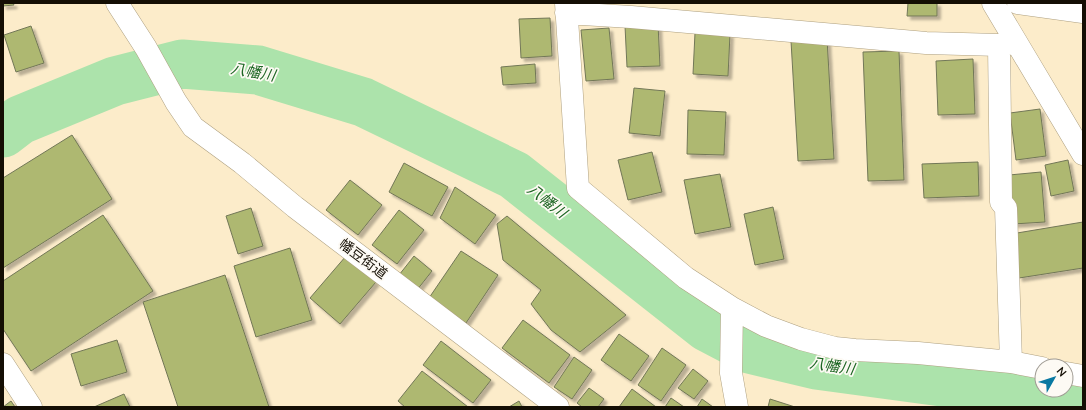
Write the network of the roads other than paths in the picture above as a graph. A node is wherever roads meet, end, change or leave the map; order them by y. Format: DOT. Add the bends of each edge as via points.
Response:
graph roads {
  1 [pos="117,3"];
  2 [pos="993,3"];
  3 [pos="1018,3"];
  4 [pos="566,8"];
  5 [pos="1083,12"];
  6 [pos="1008,44"];
  7 [pos="1083,154"];
  8 [pos="732,309"];
  9 [pos="1011,362"];
  10 [pos="3,364"];
  11 [pos="1034,366"];
  12 [pos="31,407"];
  13 [pos="558,407"];
  14 [pos="737,407"];
  1 -- 13 [label="street, 幡豆街道" via="193,127"];
  2 -- 6 [label="street"];
  3 -- 5 [label="street"];
  4 -- 6 [label="street" via="631,17 926,44"];
  4 -- 8 [label="street" via="578,188 686,278"];
  6 -- 7 [label="street"];
  6 -- 9 [label="street" via="1001,202 1006,208"];
  8 -- 9 [label="street" via="766,326 835,348"];
  8 -- 14 [label="street" via="731,373"];
  9 -- 11 [label="street"];
  10 -- 12 [label="street"];
}
